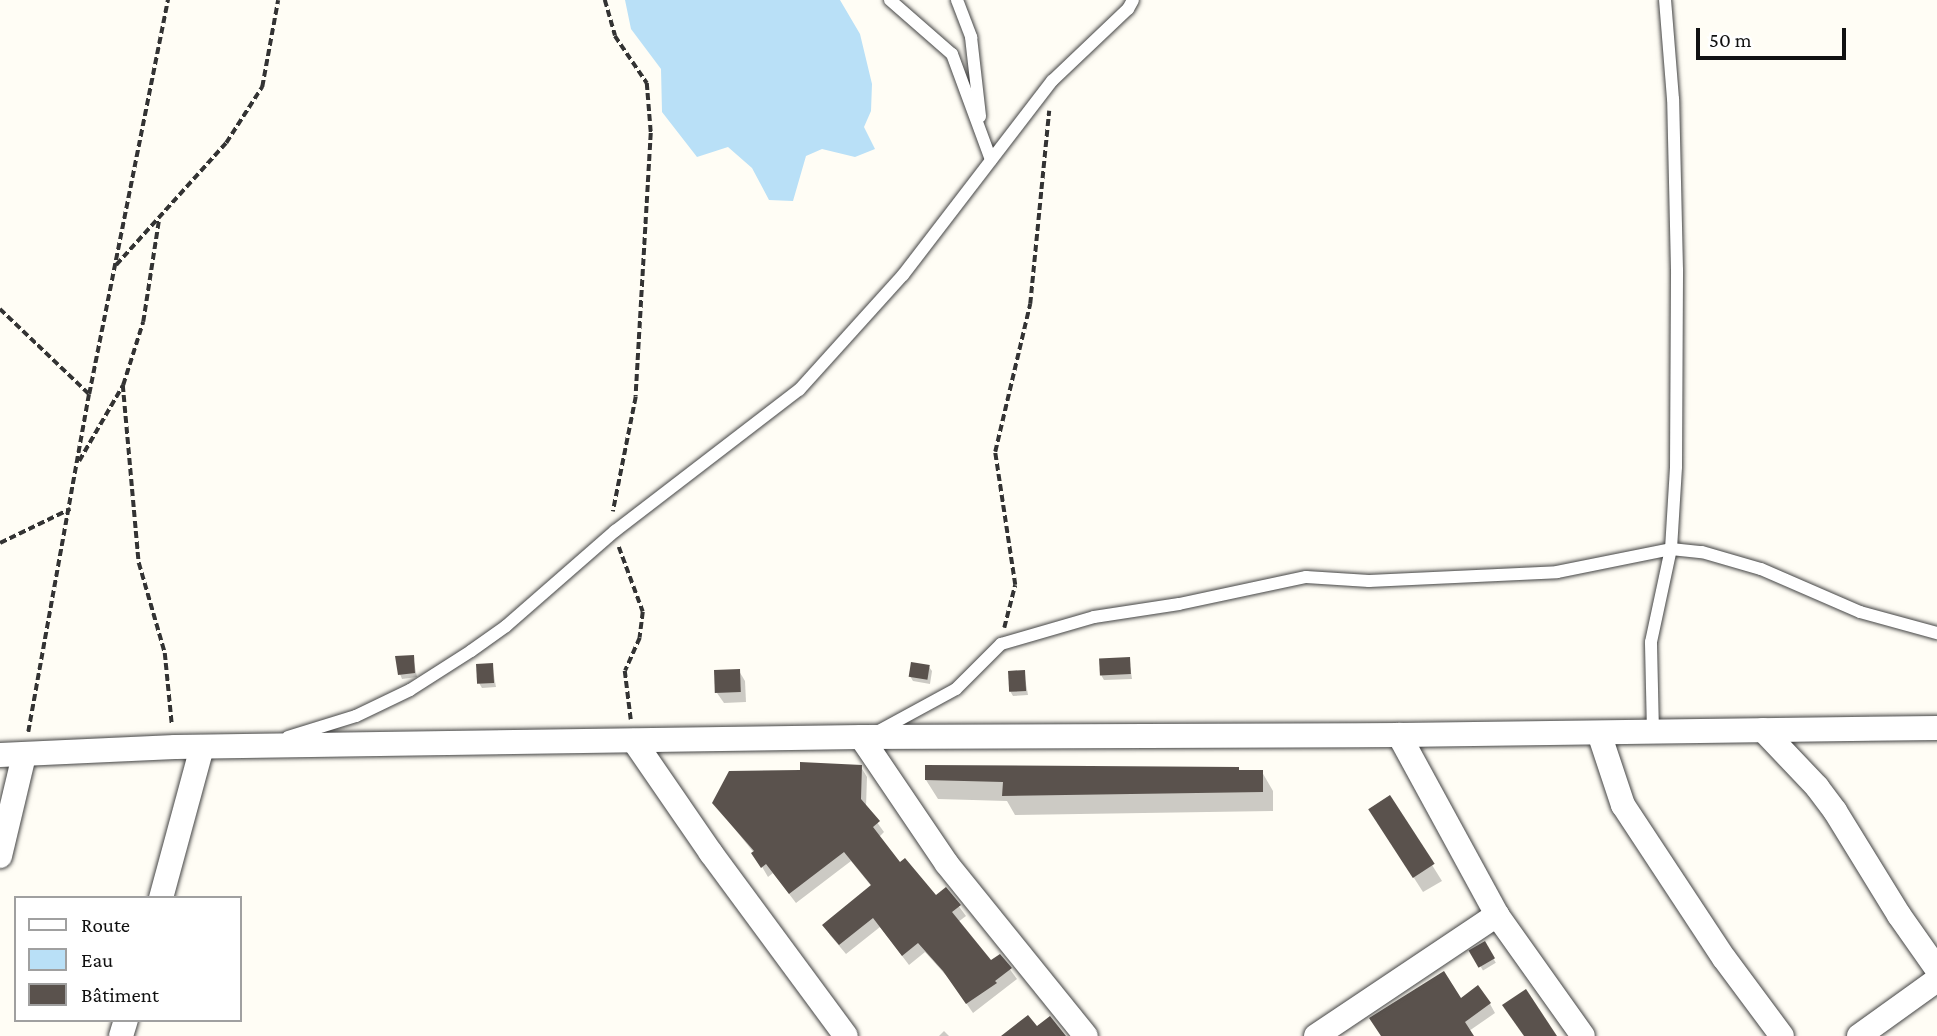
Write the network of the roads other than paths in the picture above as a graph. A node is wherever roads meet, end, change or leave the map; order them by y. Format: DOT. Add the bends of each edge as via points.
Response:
graph roads {
  1 [pos="890,0"];
  2 [pos="957,0"];
  3 [pos="1133,0"];
  4 [pos="1665,0"];
  5 [pos="982,137"];
  6 [pos="991,160"];
  7 [pos="1671,549"];
  8 [pos="1937,634"];
  9 [pos="1937,728"];
  10 [pos="1763,730"];
  11 [pos="1653,732"];
  12 [pos="1599,733"];
  13 [pos="1399,735"];
  14 [pos="864,737"];
  15 [pos="634,741"];
  16 [pos="202,747"];
  17 [pos="254,748"];
  18 [pos="12,755"];
  19 [pos="0,856"];
  20 [pos="163,896"];
  21 [pos="1497,915"];
  22 [pos="1937,969"];
  23 [pos="1937,980"];
  24 [pos="846,1036"];
  25 [pos="1086,1036"];
  26 [pos="1316,1036"];
  27 [pos="1583,1036"];
  28 [pos="1782,1036"];
  29 [pos="1859,1036"];
  1 -- 5 [label="lane" via="952,54"];
  2 -- 5 [label="lane" via="971,37"];
  3 -- 6 [label="lane" via="1052,81"];
  4 -- 7 [label="lane" via="1673,99 1677,270"];
  5 -- 6 [label="lane"];
  6 -- 17 [label="lane" via="903,275 799,390 615,531 506,626 410,690 356,716"];
  7 -- 8 [label="lane" via="1702,552 1761,569 1860,612"];
  7 -- 11 [label="lane" via="1651,642"];
  7 -- 14 [label="lane" via="1557,572 1369,581 1306,577 1094,617 1001,644 956,689"];
  9 -- 10 [label="street"];
  10 -- 11 [label="street"];
  10 -- 22 [label="street" via="1835,811"];
  11 -- 12 [label="street"];
  12 -- 13 [label="street"];
  12 -- 28 [label="street" via="1623,805 1724,958"];
  13 -- 14 [label="street"];
  13 -- 21 [label="street"];
  14 -- 15 [label="street"];
  14 -- 25 [label="street" via="947,864"];
  15 -- 17 [label="street"];
  15 -- 24 [label="street"];
  16 -- 17 [label="street"];
  16 -- 18 [label="street"];
  16 -- 20 [label="street"];
  18 -- 19 [label="street"];
  21 -- 26 [label="street"];
  21 -- 27 [label="street"];
  23 -- 29 [label="street"];
}
